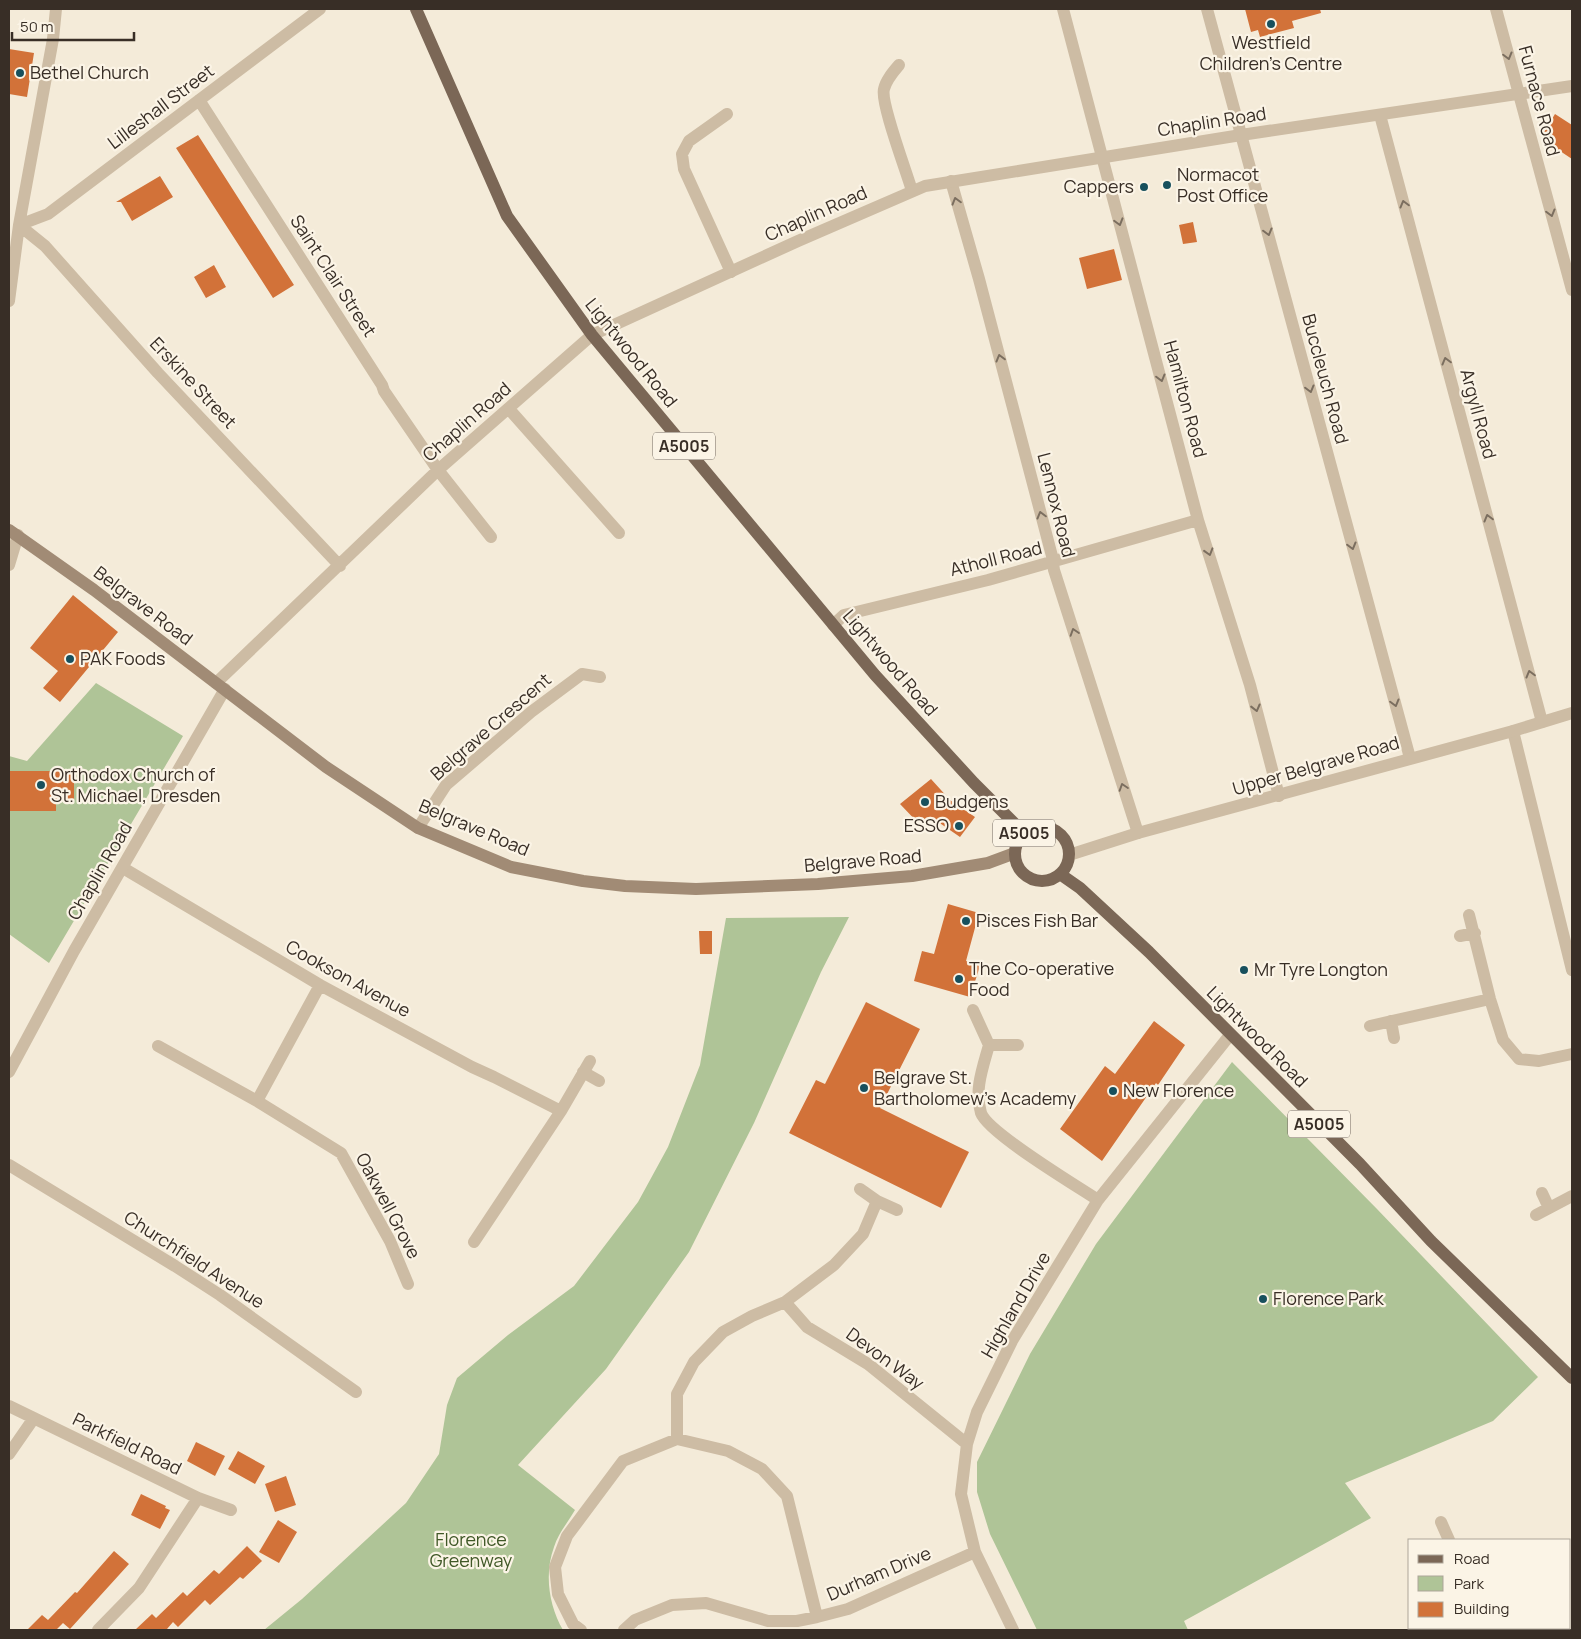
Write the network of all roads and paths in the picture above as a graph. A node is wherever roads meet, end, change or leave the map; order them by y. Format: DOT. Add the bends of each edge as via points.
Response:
graph roads {
  1 [pos="56,9"];
  2 [pos="320,9"];
  3 [pos="416,9"];
  4 [pos="1063,9"];
  5 [pos="1207,9"];
  6 [pos="1496,9"];
  7 [pos="899,65"];
  8 [pos="1572,86"];
  9 [pos="1519,95"];
  10 [pos="199,100"];
  11 [pos="727,114"];
  12 [pos="1380,115"];
  13 [pos="1242,135"];
  14 [pos="1102,158"];
  15 [pos="951,182"];
  16 [pos="912,190"];
  17 [pos="19,225"];
  18 [pos="732,272"];
  19 [pos="1572,290"];
  20 [pos="9,301"];
  21 [pos="592,335"];
  22 [pos="509,409"];
  23 [pos="438,470"];
  24 [pos="1198,520"];
  25 [pos="14,533"];
  26 [pos="619,533"];
  27 [pos="491,537"];
  28 [pos="1053,562"];
  29 [pos="9,565"];
  30 [pos="340,566"];
  31 [pos="833,625"];
  32 [pos="600,677"];
  33 [pos="221,686"];
  34 [pos="1572,713"];
  35 [pos="1542,722"];
  36 [pos="1513,731"];
  37 [pos="1410,758"];
  38 [pos="1279,796"];
  39 [pos="418,828"];
  40 [pos="1024,833"];
  41 [pos="1138,833"];
  42 [pos="1015,853"];
  43 [pos="1069,855"];
  44 [pos="123,868"];
  45 [pos="1060,874"];
  46 [pos="1469,915"];
  47 [pos="1474,933"];
  48 [pos="1460,936"];
  49 [pos="1572,970"];
  50 [pos="320,985"];
  51 [pos="1490,999"];
  52 [pos="973,1010"];
  53 [pos="1391,1021"];
  54 [pos="1370,1026"];
  55 [pos="1230,1035"];
  56 [pos="1394,1038"];
  57 [pos="1018,1044"];
  58 [pos="988,1045"];
  59 [pos="158,1046"];
  60 [pos="1572,1054"];
  61 [pos="9,1072"];
  62 [pos="599,1081"];
  63 [pos="258,1101"];
  64 [pos="561,1111"];
  65 [pos="9,1165"];
  66 [pos="860,1189"];
  67 [pos="1542,1193"];
  68 [pos="1572,1196"];
  69 [pos="1098,1200"];
  70 [pos="877,1202"];
  71 [pos="1549,1208"];
  72 [pos="897,1210"];
  73 [pos="1536,1215"];
  74 [pos="474,1242"];
  75 [pos="408,1284"];
  76 [pos="784,1302"];
  77 [pos="1572,1378"];
  78 [pos="356,1392"];
  79 [pos="9,1406"];
  80 [pos="34,1418"];
  81 [pos="677,1439"];
  82 [pos="967,1444"];
  83 [pos="9,1454"];
  84 [pos="198,1498"];
  85 [pos="231,1510"];
  86 [pos="1442,1522"];
  87 [pos="1448,1539"];
  88 [pos="975,1552"];
  89 [pos="817,1618"];
  90 [pos="98,1630"];
  91 [pos="581,1630"];
  92 [pos="624,1630"];
  93 [pos="1013,1630"];
  1 -- 17 [label="street"];
  2 -- 10 [label="street, Lilleshall Street"];
  3 -- 21 [label="main road, Lightwood Road / A5005" via="507,216"];
  4 -- 14 [label="street, Hamilton Road"];
  5 -- 13 [label="street, Buccleuch Road"];
  6 -- 9 [label="street, Furnace Road, one-way"];
  7 -- 16 [label="street" via="883,90"];
  8 -- 9 [label="street, Chaplin Road"];
  9 -- 12 [label="street, Chaplin Road"];
  9 -- 19 [label="street, Furnace Road, one-way"];
  10 -- 17 [label="street, Lilleshall Street" via="48,214"];
  10 -- 23 [label="street, Saint Clair Street"];
  11 -- 18 [label="street" via="690,141 682,154 684,169"];
  12 -- 13 [label="street, Chaplin Road"];
  35 -- 12 [label="street, Argyll Road, one-way"];
  13 -- 14 [label="street, Chaplin Road"];
  13 -- 37 [label="street, Buccleuch Road, one-way"];
  14 -- 15 [label="street, Chaplin Road"];
  14 -- 24 [label="street, Hamilton Road, one-way"];
  15 -- 16 [label="street, Chaplin Road"];
  28 -- 15 [label="street, Lennox Road, one-way"];
  16 -- 18 [label="street, Chaplin Road"];
  17 -- 20 [label="street"];
  17 -- 30 [label="street, Erskine Street" via="45,246 158,373"];
  18 -- 21 [label="street, Chaplin Road"];
  21 -- 22 [label="street, Chaplin Road"];
  21 -- 31 [label="main road, Lightwood Road / A5005"];
  22 -- 23 [label="street, Chaplin Road"];
  22 -- 26 [label="street"];
  23 -- 27 [label="street, Saint Clair Street"];
  23 -- 30 [label="street, Chaplin Road"];
  24 -- 28 [label="street, Atholl Road"];
  24 -- 38 [label="street, Hamilton Road, one-way" via="1250,686"];
  25 -- 29 [label="street"];
  25 -- 33 [label="main road, Belgrave Road"];
  28 -- 31 [label="street, Atholl Road" via="844,615"];
  41 -- 28 [label="street, Lennox Road, one-way"];
  30 -- 33 [label="street, Chaplin Road"];
  31 -- 40 [label="main road, Lightwood Road / A5005" via="974,784"];
  32 -- 39 [label="street, Belgrave Crescent" via="582,674 531,712 446,785"];
  33 -- 39 [label="main road, Belgrave Road" via="326,767"];
  33 -- 44 [label="street, Chaplin Road"];
  34 -- 35 [label="street, Upper Belgrave Road"];
  35 -- 36 [label="street, Upper Belgrave Road"];
  36 -- 37 [label="street, Upper Belgrave Road"];
  36 -- 49 [label="street"];
  37 -- 38 [label="street, Upper Belgrave Road"];
  38 -- 41 [label="street, Upper Belgrave Road"];
  39 -- 42 [label="main road, Belgrave Road" via="511,867 608,884 696,889 912,876 988,863"];
  40 -- 42 [label="main road, A5005"];
  40 -- 43 [label="main road, A5005" via="1036,827 1051,828 1066,840"];
  41 -- 43 [label="street, Upper Belgrave Road"];
  42 -- 45 [label="main road, A5005" via="1017,864 1029,877 1044,880"];
  43 -- 45 [label="main road, A5005"];
  44 -- 50 [label="street, Cookson Avenue"];
  44 -- 61 [label="street, Chaplin Road"];
  45 -- 55 [label="main road, Lightwood Road / A5005" via="1080,888 1149,952"];
  46 -- 47 [label="street"];
  47 -- 48 [label="street"];
  47 -- 51 [label="street"];
  50 -- 63 [label="street"];
  50 -- 64 [label="street, Cookson Avenue"];
  51 -- 53 [label="street"];
  51 -- 60 [label="street" via="1503,1040 1519,1059 1539,1061"];
  52 -- 58 [label="street"];
  53 -- 54 [label="street"];
  53 -- 56 [label="street"];
  55 -- 69 [label="street, Highland Drive"];
  55 -- 77 [label="main road, Lightwood Road / A5005" via="1360,1164 1431,1241"];
  57 -- 58 [label="street"];
  58 -- 69 [label="street" via="978,1091 982,1115 1002,1136"];
  59 -- 63 [label="street, Oakwell Grove"];
  62 -- 64 [label="street" via="586,1066"];
  63 -- 75 [label="street, Oakwell Grove" via="341,1153 390,1241"];
  64 -- 74 [label="street"];
  65 -- 78 [label="street, Churchfield Avenue" via="176,1266"];
  66 -- 70 [label="street"];
  67 -- 71 [label="street"];
  68 -- 71 [label="street"];
  69 -- 82 [label="street, Highland Drive" via="1012,1341 978,1412"];
  70 -- 72 [label="street"];
  70 -- 76 [label="street" via="863,1234 834,1265"];
  71 -- 73 [label="street"];
  76 -- 81 [label="street" via="723,1332 694,1362 677,1394"];
  76 -- 82 [label="street, Devon Way" via="808,1327 868,1364"];
  79 -- 80 [label="street, Parkfield Road"];
  80 -- 83 [label="street"];
  80 -- 84 [label="street, Parkfield Road"];
  81 -- 89 [label="street" via="728,1451 762,1469 787,1496"];
  81 -- 91 [label="street" via="624,1461 567,1536 554,1567 558,1594 573,1624"];
  82 -- 88 [label="street, Highland Drive" via="961,1494"];
  84 -- 85 [label="street, Parkfield Road"];
  84 -- 90 [label="street" via="139,1588"];
  86 -- 87 [label="street"];
  88 -- 89 [label="street, Durham Drive" via="848,1609"];
  88 -- 93 [label="street, Highland Drive"];
  89 -- 92 [label="street, Durham Drive" via="768,1621 698,1603 672,1605 635,1620"];
}
